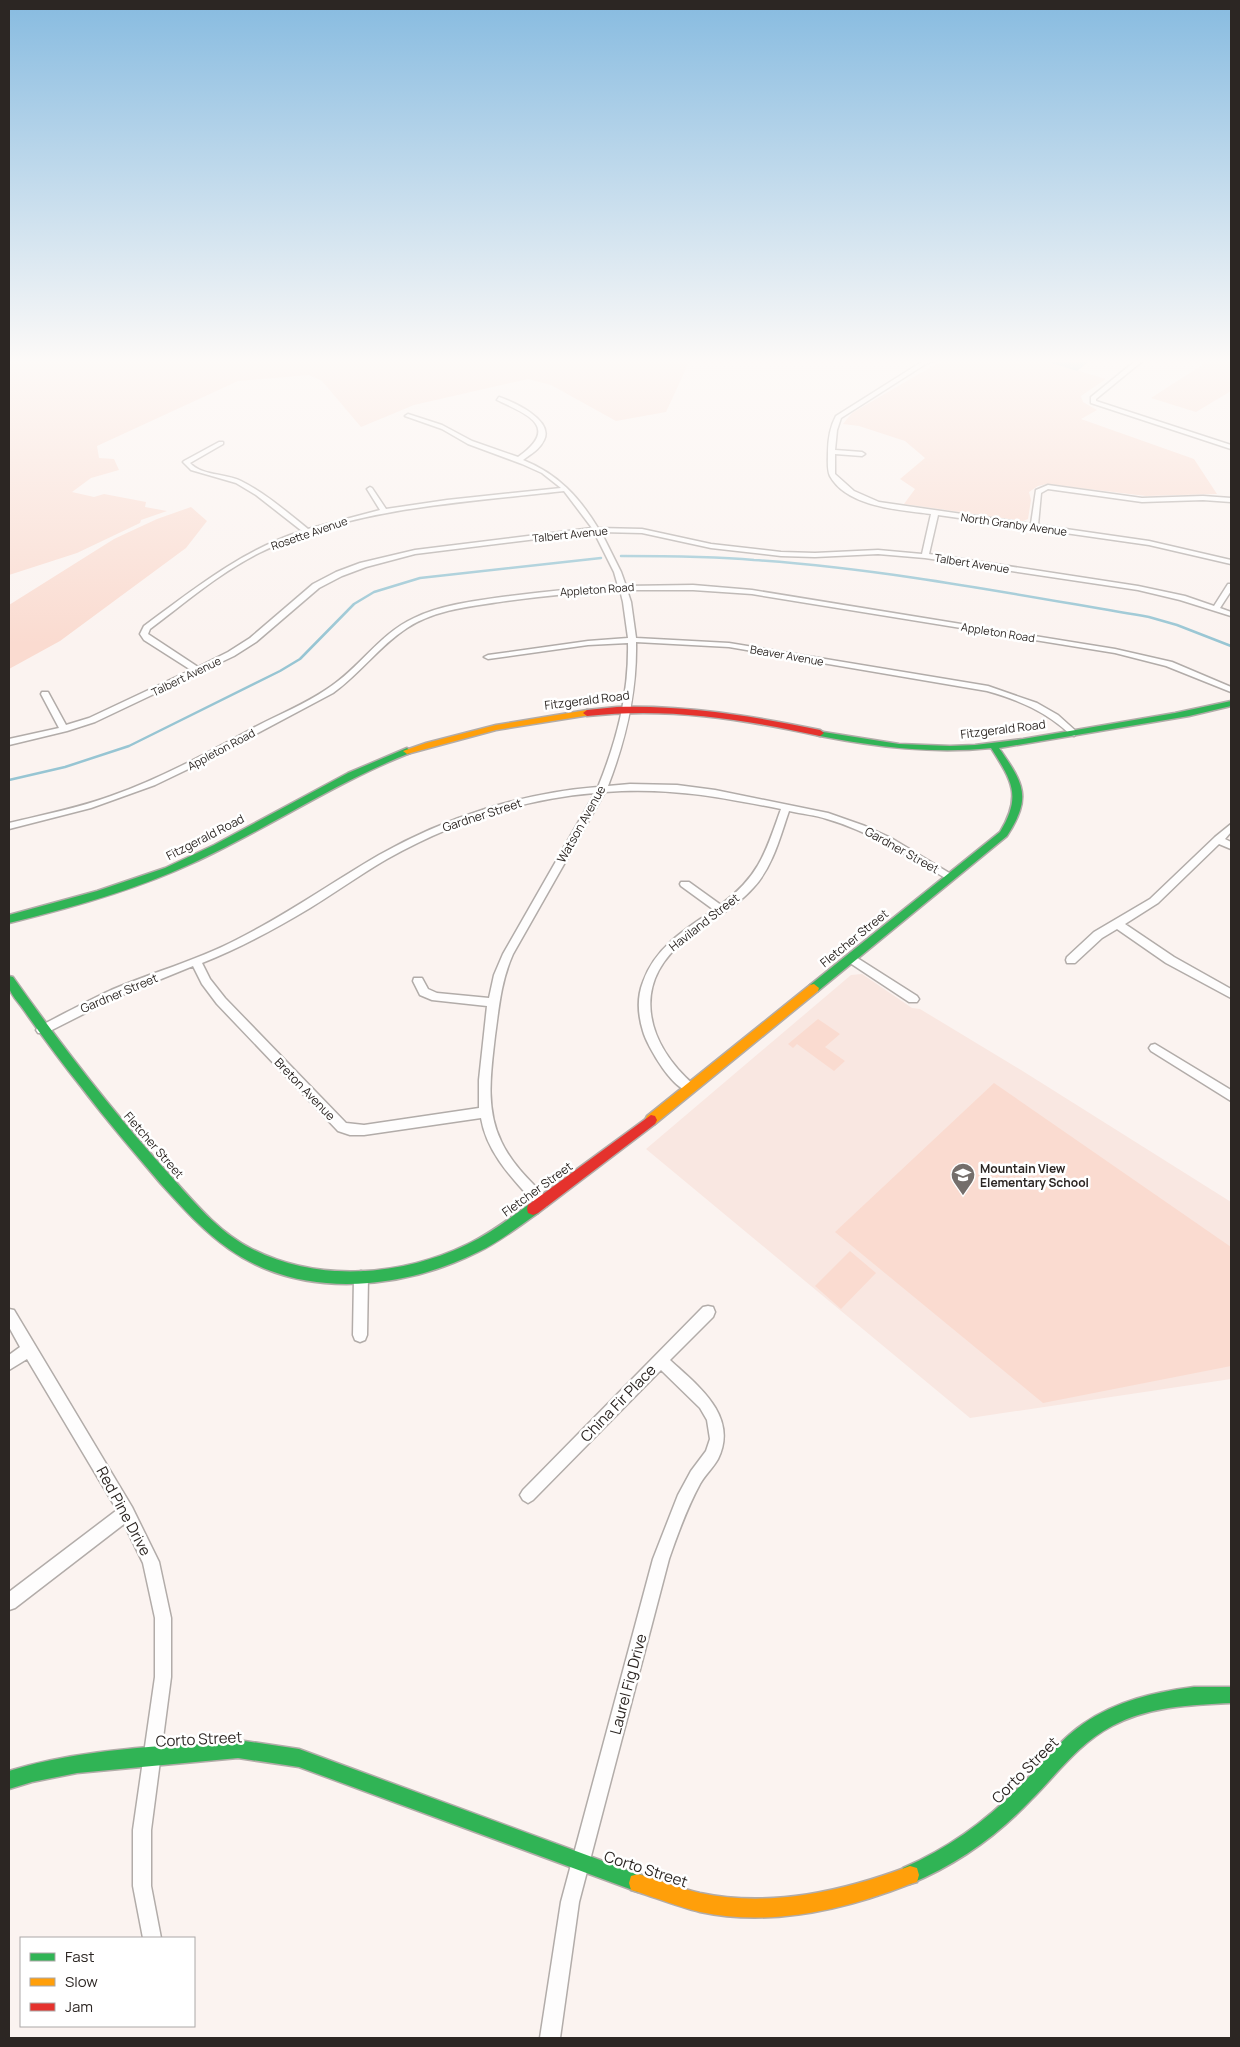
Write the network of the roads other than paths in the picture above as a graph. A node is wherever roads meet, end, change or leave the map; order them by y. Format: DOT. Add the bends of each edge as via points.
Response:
graph roads {
  1 [pos="199,454"];
  2 [pos="504,454"];
  3 [pos="527,454"];
  4 [pos="832,454"];
  5 [pos="858,454"];
  6 [pos="862,454"];
  7 [pos="520,459"];
  8 [pos="370,489"];
  9 [pos="566,489"];
  10 [pos="1231,500"];
  11 [pos="384,512"];
  12 [pos="935,513"];
  13 [pos="1034,527"];
  14 [pos="596,530"];
  15 [pos="307,531"];
  16 [pos="925,556"];
  17 [pos="1231,562"];
  18 [pos="1231,586"];
  19 [pos="624,587"];
  20 [pos="1216,608"];
  21 [pos="1231,614"];
  22 [pos="633,640"];
  23 [pos="488,657"];
  24 [pos="197,670"];
  25 [pos="1231,690"];
  26 [pos="44,694"];
  27 [pos="1231,703"];
  28 [pos="628,708"];
  29 [pos="64,729"];
  30 [pos="1074,733"];
  31 [pos="9,742"];
  32 [pos="994,746"];
  33 [pos="603,788"];
  34 [pos="786,807"];
  35 [pos="9,826"];
  36 [pos="1231,827"];
  37 [pos="1218,840"];
  38 [pos="1231,846"];
  39 [pos="951,877"];
  40 [pos="685,884"];
  41 [pos="720,909"];
  42 [pos="9,919"];
  43 [pos="1116,923"];
  44 [pos="851,958"];
  45 [pos="1070,960"];
  46 [pos="196,962"];
  47 [pos="9,980"];
  48 [pos="418,982"];
  49 [pos="1231,994"];
  50 [pos="913,999"];
  51 [pos="494,1003"];
  52 [pos="42,1030"];
  53 [pos="1155,1048"];
  54 [pos="690,1088"];
  55 [pos="1231,1096"];
  56 [pos="486,1112"];
  57 [pos="542,1202"];
  58 [pos="361,1277"];
  59 [pos="708,1312"];
  60 [pos="9,1315"];
  61 [pos="360,1334"];
  62 [pos="29,1349"];
  63 [pos="660,1360"];
  64 [pos="9,1363"];
  65 [pos="528,1495"];
  66 [pos="127,1512"];
  67 [pos="9,1602"];
  68 [pos="1231,1695"];
  69 [pos="152,1756"];
  70 [pos="9,1780"];
  71 [pos="581,1862"];
  72 [pos="152,1937"];
  73 [pos="550,2038"];
  1 -- 15 [label="street" via="190,458 187,465 236,481"];
  2 -- 7 [label="street, Watson Avenue"];
  3 -- 7 [label="street"];
  4 -- 12 [label="street, North Granby Avenue" via="832,474 852,493 879,504"];
  5 -- 6 [label="street"];
  7 -- 9 [label="street, Watson Avenue"];
  8 -- 11 [label="street"];
  9 -- 11 [label="street, Rosette Avenue"];
  9 -- 14 [label="street, Watson Avenue"];
  10 -- 13 [label="street" via="1142,500 1043,488 1038,492"];
  11 -- 15 [label="street, Rosette Avenue"];
  12 -- 13 [label="street, North Granby Avenue"];
  12 -- 16 [label="street"];
  13 -- 17 [label="street, North Granby Avenue" via="1167,546"];
  14 -- 16 [label="street, Talbert Avenue" via="642,531 712,546 781,554 878,552"];
  14 -- 19 [label="street, Watson Avenue"];
  14 -- 24 [label="street, Talbert Avenue" via="415,552 363,564 316,586 253,640"];
  15 -- 24 [label="street, Rosette Avenue" via="238,562 147,628 144,634 147,638"];
  16 -- 20 [label="street, Talbert Avenue" via="1138,588"];
  18 -- 20 [label="street"];
  19 -- 22 [label="street, Watson Avenue"];
  19 -- 25 [label="street, Appleton Road" via="684,586 752,592 1115,651 1169,664"];
  19 -- 35 [label="street, Appleton Road" via="472,603 436,612 398,631 358,670 330,691 198,762 112,798"];
  20 -- 21 [label="street, Talbert Avenue"];
  22 -- 23 [label="street, Beaver Avenue"];
  22 -- 28 [label="street, Watson Avenue"];
  22 -- 30 [label="street, Beaver Avenue" via="728,645 988,689 1038,706"];
  24 -- 29 [label="street, Talbert Avenue" via="116,710"];
  26 -- 29 [label="street"];
  27 -- 30 [label="street, Fitzgerald Road" via="1203,711"];
  28 -- 32 [label="street, Fitzgerald Road" via="704,712 900,746 947,749"];
  28 -- 33 [label="street, Watson Avenue"];
  28 -- 42 [label="street, Fitzgerald Road" via="458,734 342,778 232,840 169,870 128,886"];
  29 -- 31 [label="street, Talbert Avenue"];
  30 -- 32 [label="street, Fitzgerald Road"];
  32 -- 39 [label="street, Fletcher Street" via="1017,784 1018,811 1004,834"];
  33 -- 34 [label="street, Gardner Street" via="677,788"];
  33 -- 46 [label="street, Gardner Street" via="522,802 440,828 383,856 274,925"];
  33 -- 51 [label="street, Watson Avenue" via="508,954 499,975"];
  34 -- 39 [label="street, Gardner Street" via="828,816 862,828"];
  34 -- 41 [label="street, Haviland Street" via="764,867 753,882"];
  36 -- 37 [label="street"];
  37 -- 38 [label="street"];
  37 -- 43 [label="street" via="1154,901"];
  39 -- 44 [label="street, Fletcher Street"];
  40 -- 41 [label="street"];
  41 -- 54 [label="street, Haviland Street" via="669,948 655,965 645,988 644,1013 651,1041 667,1066"];
  43 -- 45 [label="street"];
  43 -- 49 [label="street" via="1170,960"];
  44 -- 50 [label="street"];
  44 -- 54 [label="street, Fletcher Street"];
  46 -- 52 [label="street, Gardner Street" via="113,994"];
  46 -- 56 [label="street, Breton Avenue" via="221,1001 342,1127 364,1130"];
  47 -- 52 [label="street, Fletcher Street"];
  48 -- 51 [label="street" via="424,992 436,997"];
  51 -- 56 [label="street, Watson Avenue" via="486,1075"];
  52 -- 58 [label="street, Fletcher Street" via="125,1134 203,1220 224,1238 249,1254 282,1268"];
  53 -- 55 [label="street"];
  54 -- 57 [label="street, Fletcher Street"];
  56 -- 57 [label="street, Watson Avenue" via="491,1134 502,1155"];
  57 -- 58 [label="street, Fletcher Street" via="499,1234 459,1255 413,1270"];
  58 -- 61 [label="street"];
  59 -- 63 [label="street, China Fir Place"];
  60 -- 62 [label="street, Red Pine Drive"];
  62 -- 64 [label="street"];
  62 -- 66 [label="street, Red Pine Drive"];
  63 -- 65 [label="street, China Fir Place"];
  63 -- 71 [label="street, Laurel Fig Drive" via="705,1403 714,1418 717,1438 712,1455 683,1500 661,1559"];
  66 -- 67 [label="street"];
  66 -- 69 [label="street, Red Pine Drive" via="151,1562 163,1618 163,1677"];
  68 -- 71 [label="street, Corto Street" via="1204,1693 1151,1701 1106,1719 1074,1742 1008,1810 966,1844 914,1874 856,1895 782,1908 713,1905 614,1877"];
  69 -- 70 [label="street, Corto Street" via="77,1764 32,1772"];
  69 -- 71 [label="street, Corto Street" via="238,1750 299,1758"];
  69 -- 72 [label="street, Red Pine Drive" via="142,1830 142,1886"];
  71 -- 73 [label="street, Laurel Fig Drive" via="570,1902"];
}
